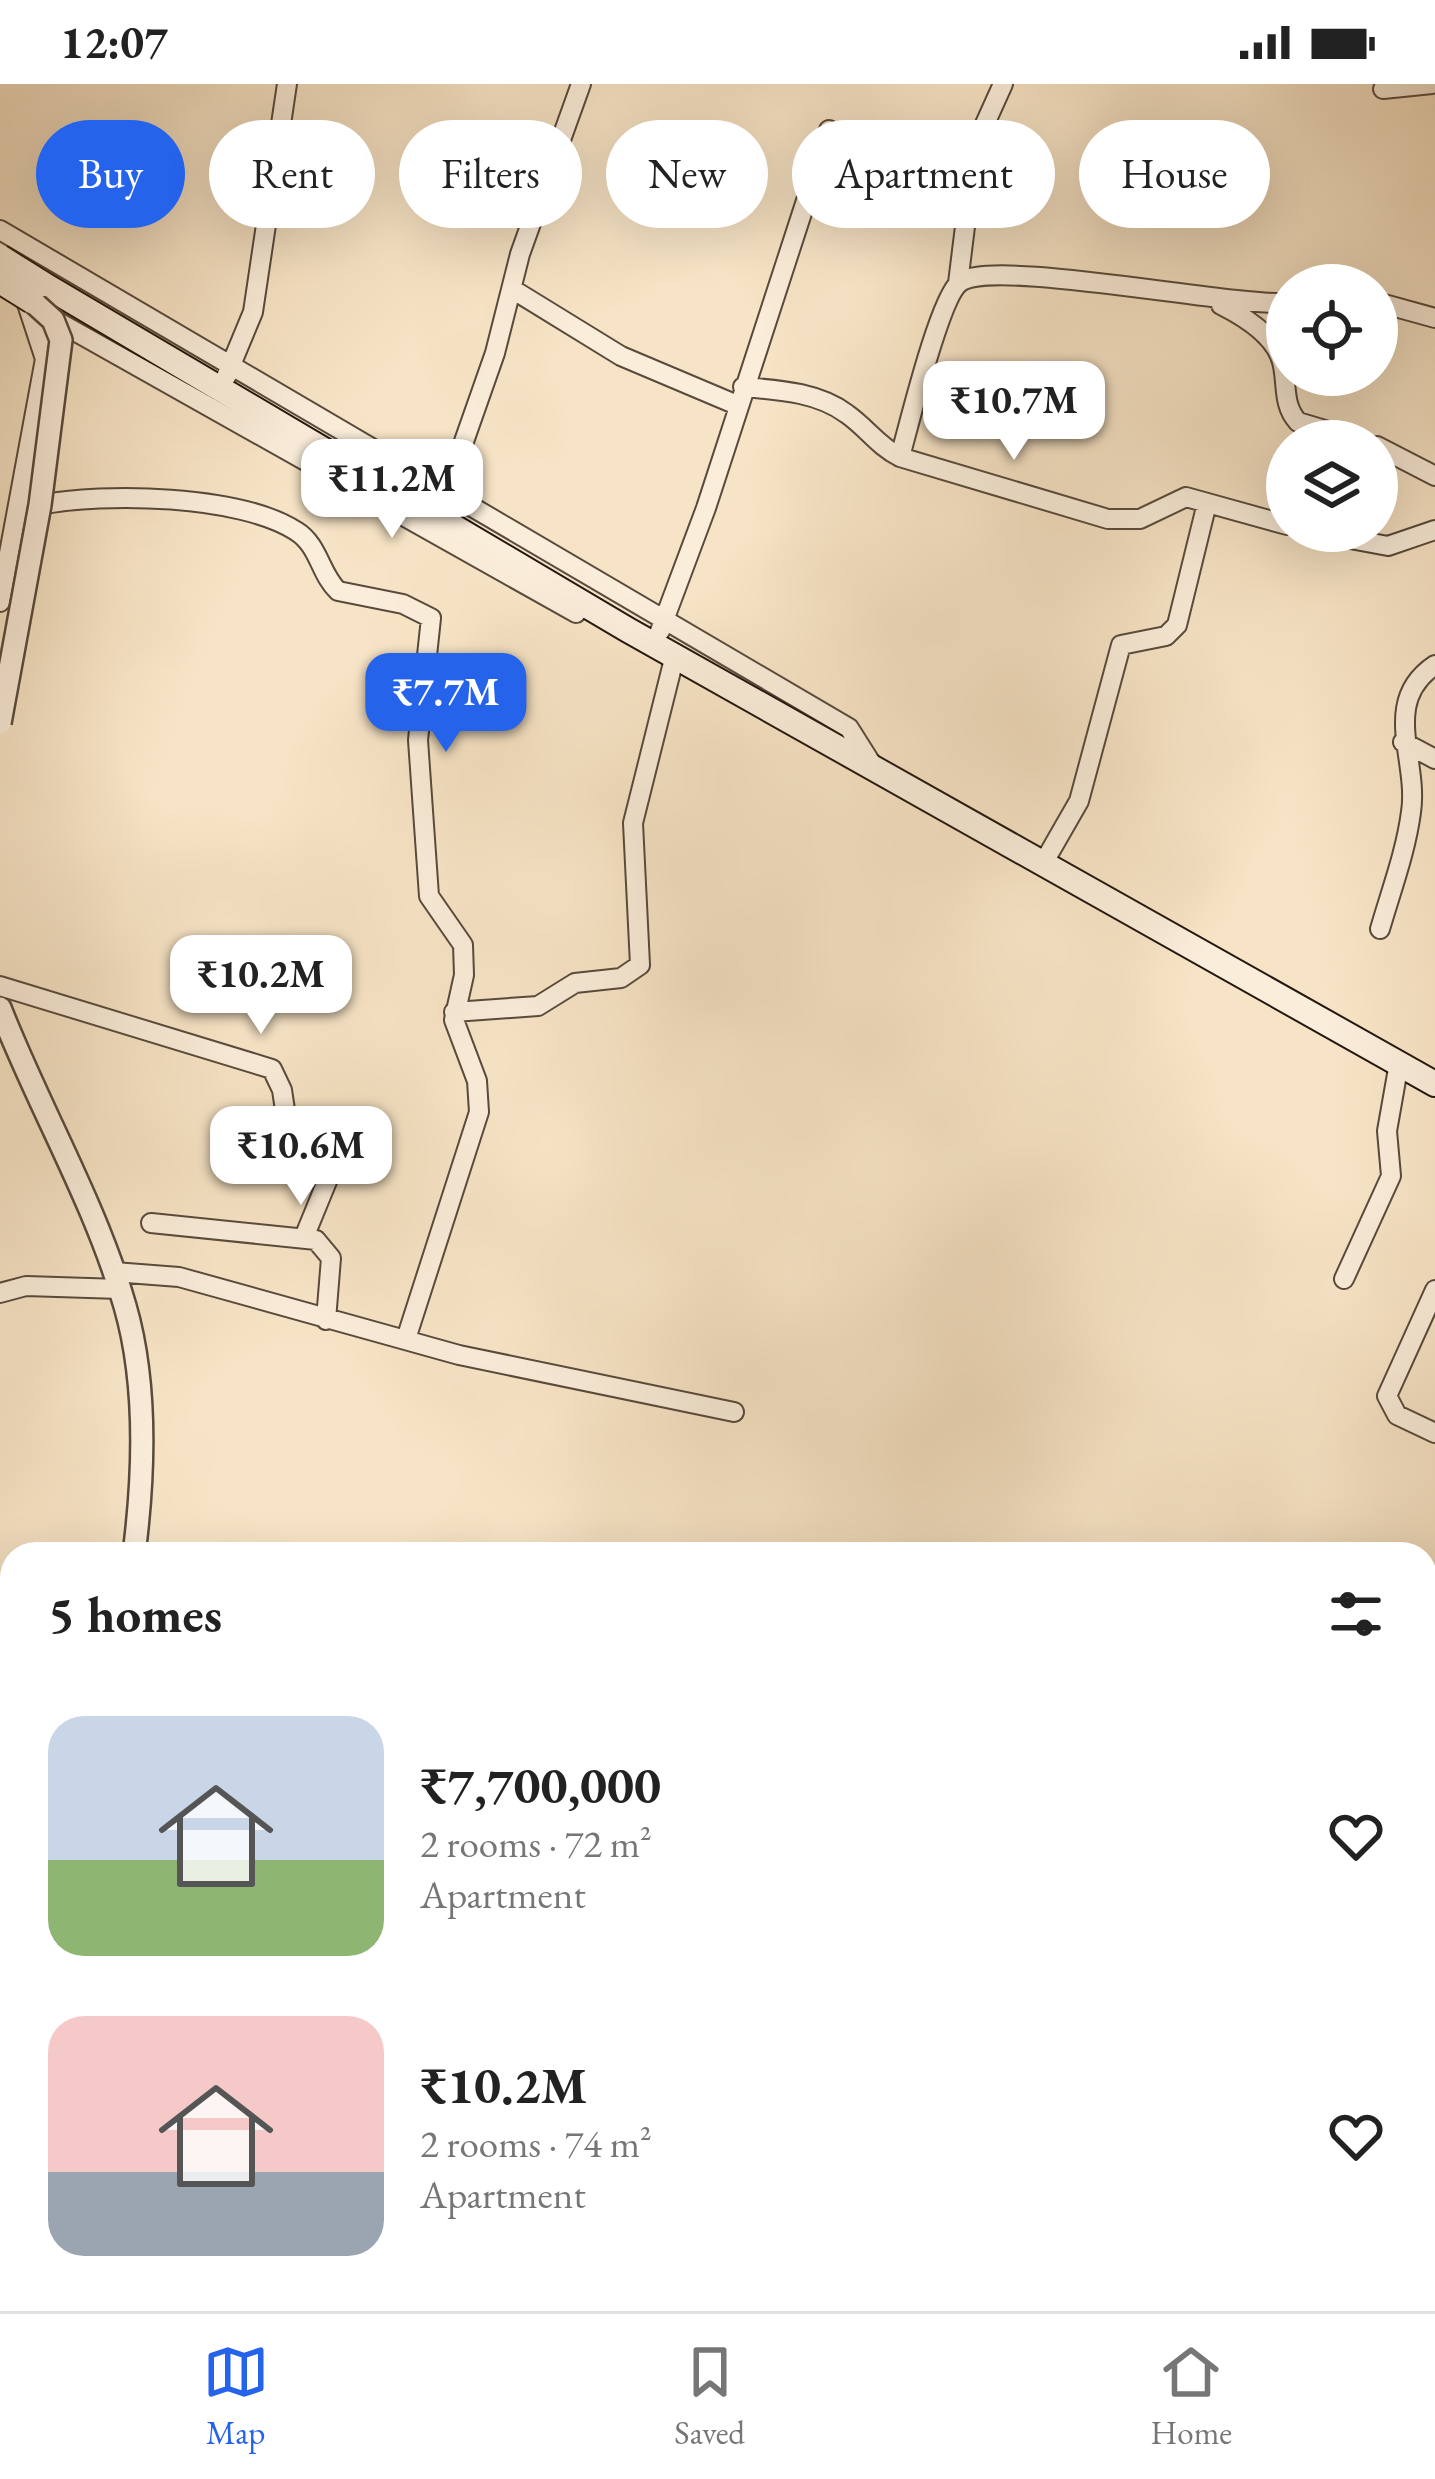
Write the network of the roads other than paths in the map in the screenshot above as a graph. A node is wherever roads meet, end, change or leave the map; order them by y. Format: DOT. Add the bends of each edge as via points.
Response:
graph roads {
  1 [pos="287,84"];
  2 [pos="581,84"];
  3 [pos="1003,84"];
  4 [pos="1432,84"];
  5 [pos="1383,89"];
  6 [pos="796,228"];
  7 [pos="0,230"];
  8 [pos="0,257"];
  9 [pos="958,283"];
  10 [pos="0,285"];
  11 [pos="38,287"];
  12 [pos="512,289"];
  13 [pos="1211,301"];
  14 [pos="1266,302"];
  15 [pos="1398,308"];
  16 [pos="1435,318"];
  17 [pos="232,368"];
  18 [pos="218,392"];
  19 [pos="740,396"];
  20 [pos="1297,420"];
  21 [pos="900,457"];
  22 [pos="1398,457"];
  23 [pos="455,467"];
  24 [pos="1435,476"];
  25 [pos="1208,503"];
  26 [pos="40,506"];
  27 [pos="1266,519"];
  28 [pos="1435,530"];
  29 [pos="1398,543"];
  30 [pos="0,602"];
  31 [pos="665,620"];
  32 [pos="667,655"];
  33 [pos="1435,664"];
  34 [pos="0,722"];
  35 [pos="1403,742"];
  36 [pos="1435,759"];
  37 [pos="873,766"];
  38 [pos="1044,862"];
  39 [pos="1380,929"];
  40 [pos="0,986"];
  41 [pos="0,1008"];
  42 [pos="454,1012"];
  43 [pos="1399,1063"];
  44 [pos="1435,1084"];
  45 [pos="151,1223"];
  46 [pos="305,1235"];
  47 [pos="1345,1279"];
  48 [pos="117,1281"];
  49 [pos="1435,1290"];
  50 [pos="0,1293"];
  51 [pos="326,1320"];
  52 [pos="406,1339"];
  53 [pos="734,1412"];
  54 [pos="1435,1432"];
  55 [pos="134,1542"];
  1 -- 17 [label="street" via="253,312"];
  2 -- 12 [label="street"];
  3 -- 9 [label="street" via="976,146"];
  4 -- 5 [label="street"];
  6 -- 19 [label="street"];
  7 -- 11 [label="street"];
  8 -- 11 [label="main road, bridge"];
  9 -- 13 [label="street" via="999,272"];
  9 -- 21 [label="street"];
  10 -- 11 [label="main road, bridge"];
  11 -- 17 [label="street"];
  11 -- 18 [label="main road"];
  11 -- 26 [label="street, bridge" via="61,340"];
  11 -- 30 [label="street" via="45,359"];
  11 -- 32 [label="street"];
  12 -- 19 [label="street" via="621,356"];
  12 -- 23 [label="street"];
  13 -- 14 [label="street"];
  13 -- 20 [label="street" via="1252,323 1277,349"];
  15 -- 16 [label="street"];
  17 -- 18 [label="street"];
  17 -- 31 [label="street"];
  18 -- 32 [label="main road"];
  19 -- 21 [label="street" via="787,390 839,408"];
  19 -- 31 [label="street"];
  21 -- 25 [label="street" via="1108,519 1140,519 1186,497"];
  22 -- 24 [label="street"];
  25 -- 27 [label="street"];
  25 -- 38 [label="street" via="1177,625 1166,636 1121,645 1079,801"];
  26 -- 34 [label="street, bridge"];
  26 -- 42 [label="street" via="172,501 260,517 305,538 338,591 431,618 418,740 429,896 463,945"];
  28 -- 29 [label="street"];
  31 -- 32 [label="street"];
  31 -- 37 [label="street" via="849,728"];
  32 -- 37 [label="main road"];
  32 -- 42 [label="street" via="633,823 640,965 621,978 575,983 538,1006"];
  33 -- 35 [label="street" via="1406,706"];
  35 -- 36 [label="street"];
  35 -- 39 [label="street" via="1412,812"];
  37 -- 38 [label="main road"];
  38 -- 43 [label="main road"];
  40 -- 46 [label="street" via="272,1069 290,1150 330,1174"];
  41 -- 48 [label="street"];
  42 -- 52 [label="street" via="477,1081 478,1112"];
  43 -- 44 [label="main road"];
  43 -- 47 [label="street" via="1387,1131 1390,1176"];
  45 -- 46 [label="street"];
  46 -- 51 [label="street" via="331,1258"];
  48 -- 50 [label="street"];
  48 -- 51 [label="street" via="179,1276"];
  48 -- 55 [label="street" via="137,1376"];
  49 -- 54 [label="street" via="1388,1396 1397,1415"];
  51 -- 52 [label="street"];
  52 -- 53 [label="street"];
}
